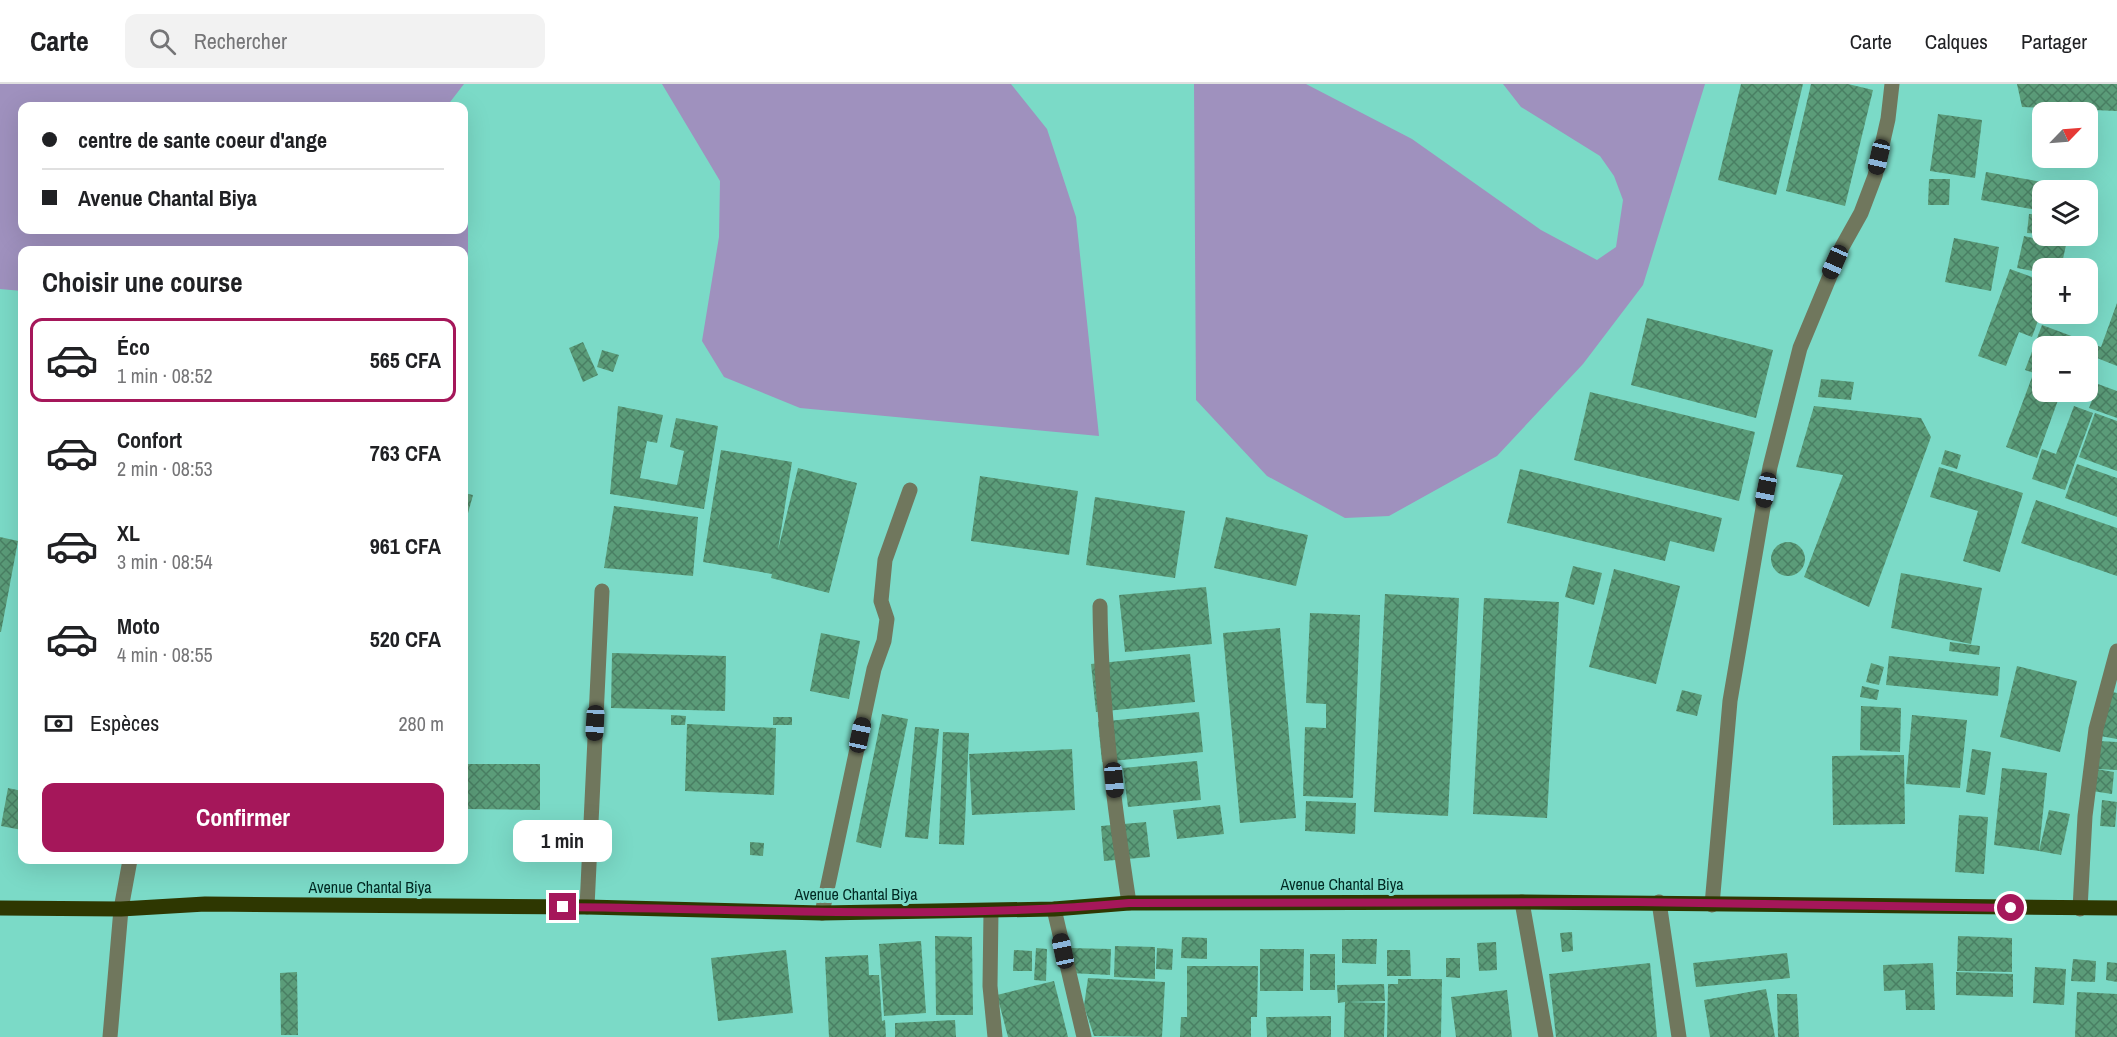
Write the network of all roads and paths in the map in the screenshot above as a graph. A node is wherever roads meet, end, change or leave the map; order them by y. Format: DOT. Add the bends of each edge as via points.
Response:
graph roads {
  1 [pos="1892,84"];
  2 [pos="910,490"];
  3 [pos="602,591"];
  4 [pos="1100,606"];
  5 [pos="2117,651"];
  6 [pos="129,864"];
  7 [pos="1522,902"];
  8 [pos="1659,902"];
  9 [pos="1129,903"];
  10 [pos="1712,905"];
  11 [pos="587,907"];
  12 [pos="0,908"];
  13 [pos="2117,908"];
  14 [pos="121,909"];
  15 [pos="1054,909"];
  16 [pos="2080,909"];
  17 [pos="991,911"];
  18 [pos="822,914"];
  19 [pos="110,1037"];
  20 [pos="995,1037"];
  21 [pos="1084,1037"];
  22 [pos="1546,1037"];
  23 [pos="1679,1037"];
  1 -- 10 [label="street" via="1875,176 1800,348 1770,467 1730,701"];
  2 -- 18 [label="street" via="885,560 881,601 887,618 884,641 874,669"];
  3 -- 11 [label="street"];
  4 -- 9 [label="street" via="1104,701"];
  5 -- 16 [label="street" via="2096,729 2085,816"];
  6 -- 14 [label="street"];
  7 -- 8 [label="main road, Avenue Chantal Biya"];
  7 -- 9 [label="main road, Avenue Chantal Biya"];
  7 -- 22 [label="street"];
  8 -- 10 [label="main road, Avenue Chantal Biya"];
  8 -- 23 [label="street"];
  9 -- 15 [label="main road, Avenue Chantal Biya"];
  10 -- 16 [label="main road, Avenue Chantal Biya"];
  11 -- 14 [label="main road, Avenue Chantal Biya" via="205,904"];
  11 -- 18 [label="main road, Avenue Chantal Biya"];
  12 -- 14 [label="main road, Avenue Chantal Biya"];
  13 -- 16 [label="main road, Avenue Chantal Biya"];
  14 -- 19 [label="street"];
  15 -- 17 [label="main road, Avenue Chantal Biya"];
  15 -- 21 [label="street"];
  17 -- 18 [label="main road, Avenue Chantal Biya"];
  17 -- 20 [label="street" via="990,986"];
}
